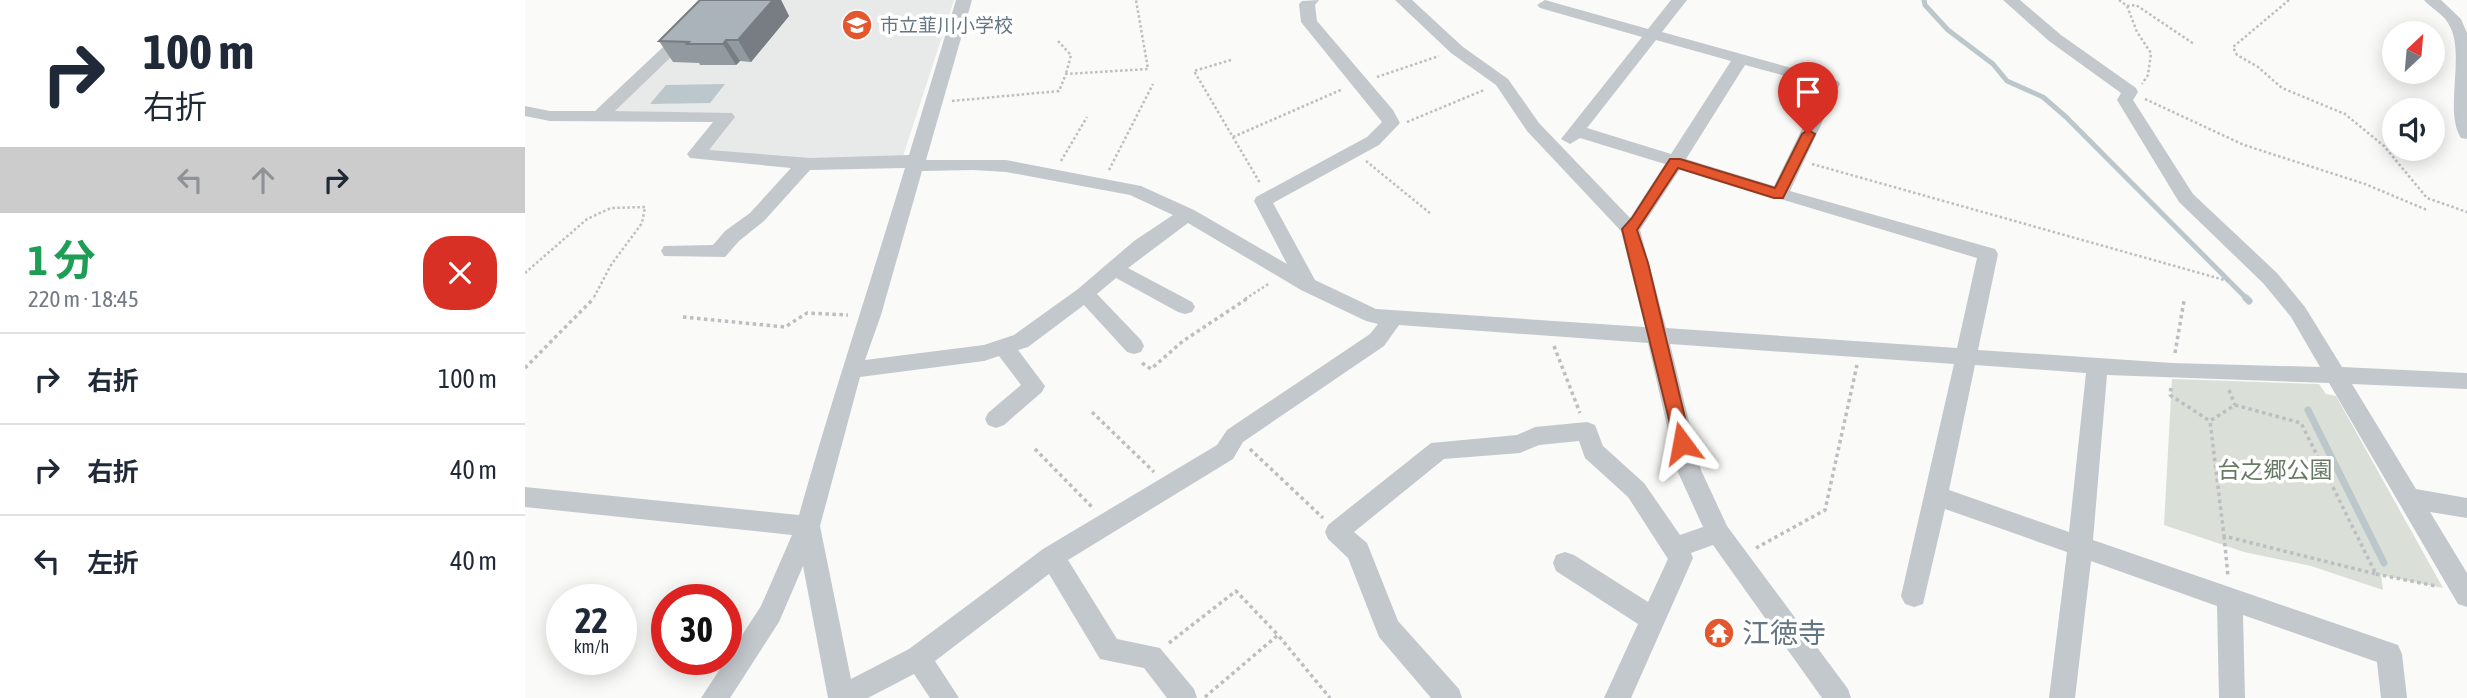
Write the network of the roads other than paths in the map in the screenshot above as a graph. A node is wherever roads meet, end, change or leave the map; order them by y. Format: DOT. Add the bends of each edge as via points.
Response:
graph roads {
  1 [pos="722,0"];
  2 [pos="1311,0"];
  3 [pos="1403,0"];
  4 [pos="1679,0"];
  5 [pos="2011,0"];
  6 [pos="2433,0"];
  7 [pos="969,1"];
  8 [pos="1545,5"];
  9 [pos="1653,34"];
  10 [pos="1741,58"];
  11 [pos="525,111"];
  12 [pos="600,117"];
  13 [pos="1577,131"];
  14 [pos="2467,134"];
  15 [pos="1558,152"];
  16 [pos="1675,162"];
  17 [pos="805,164"];
  18 [pos="914,164"];
  19 [pos="1779,194"];
  20 [pos="1187,214"];
  21 [pos="1630,229"];
  22 [pos="671,251"];
  23 [pos="1113,268"];
  24 [pos="1308,285"];
  25 [pos="1085,294"];
  26 [pos="1185,307"];
  27 [pos="1393,318"];
  28 [pos="1657,336"];
  29 [pos="1005,348"];
  30 [pos="1137,353"];
  31 [pos="1968,357"];
  32 [pos="2097,366"];
  33 [pos="852,370"];
  34 [pos="2336,375"];
  35 [pos="2467,381"];
  36 [pos="996,419"];
  37 [pos="1935,496"];
  38 [pos="525,497"];
  39 [pos="2409,498"];
  40 [pos="2467,508"];
  41 [pos="808,526"];
  42 [pos="1718,533"];
  43 [pos="2080,547"];
  44 [pos="1674,548"];
  45 [pos="1052,557"];
  46 [pos="1565,563"];
  47 [pos="2465,594"];
  48 [pos="1914,596"];
  49 [pos="2230,599"];
  50 [pos="1653,619"];
  51 [pos="918,658"];
  52 [pos="714,698"];
  53 [pos="841,698"];
  54 [pos="946,698"];
  55 [pos="1184,698"];
  56 [pos="1449,698"];
  57 [pos="1617,698"];
  58 [pos="1838,698"];
  59 [pos="2062,698"];
  60 [pos="2232,698"];
  61 [pos="2394,698"];
  1 -- 12 [label="street"];
  2 -- 24 [label="street" via="1307,4 1310,22 1391,123 1373,141 1263,201"];
  3 -- 15 [label="street" via="1457,50 1502,82 1533,127"];
  4 -- 9 [label="street"];
  5 -- 34 [label="street" via="2130,92 2125,100 2186,198 2270,278 2298,312"];
  6 -- 14 [label="street" via="2456,22 2461,39 2462,125"];
  7 -- 18 [label="street"];
  8 -- 9 [label="street"];
  9 -- 10 [label="street"];
  9 -- 13 [label="street"];
  10 -- 16 [label="street"];
  10 -- 19 [label="street" via="1832,84"];
  11 -- 12 [label="street"];
  12 -- 17 [label="street" via="726,117 696,154"];
  13 -- 15 [label="street"];
  13 -- 16 [label="street"];
  15 -- 21 [label="street"];
  16 -- 19 [label="street"];
  16 -- 21 [label="street"];
  17 -- 18 [label="street"];
  17 -- 22 [label="street" via="718,252"];
  18 -- 20 [label="street" via="985,164 1135,190"];
  18 -- 33 [label="street"];
  19 -- 31 [label="street" via="1988,254"];
  20 -- 23 [label="street"];
  20 -- 24 [label="street"];
  21 -- 28 [label="street"];
  23 -- 25 [label="street"];
  23 -- 26 [label="street"];
  24 -- 27 [label="street" via="1373,316"];
  25 -- 29 [label="street"];
  25 -- 30 [label="street"];
  27 -- 28 [label="street"];
  27 -- 45 [label="street" via="1377,340 1235,436 1225,452"];
  28 -- 31 [label="street"];
  28 -- 42 [label="street" via="1689,470"];
  29 -- 33 [label="street"];
  29 -- 36 [label="street" via="1034,386"];
  31 -- 32 [label="street"];
  31 -- 37 [label="street"];
  32 -- 34 [label="street"];
  32 -- 43 [label="street"];
  33 -- 41 [label="street"];
  34 -- 35 [label="street"];
  34 -- 39 [label="street"];
  37 -- 43 [label="street"];
  37 -- 48 [label="street"];
  38 -- 41 [label="street"];
  39 -- 40 [label="street"];
  39 -- 47 [label="street"];
  41 -- 52 [label="street" via="770,614"];
  41 -- 53 [label="street"];
  42 -- 44 [label="street"];
  42 -- 58 [label="street"];
  43 -- 49 [label="street"];
  43 -- 59 [label="street"];
  44 -- 50 [label="street" via="1681,558"];
  44 -- 56 [label="street" via="1636,490 1593,451 1587,431 1535,436 1520,444 1439,450 1337,531 1358,551 1388,629"];
  45 -- 51 [label="street"];
  45 -- 55 [label="street" via="1109,649 1151,657"];
  46 -- 50 [label="street"];
  49 -- 60 [label="street"];
  49 -- 61 [label="street" via="2389,654"];
  50 -- 57 [label="street"];
  51 -- 53 [label="street"];
  51 -- 54 [label="street"];
}
